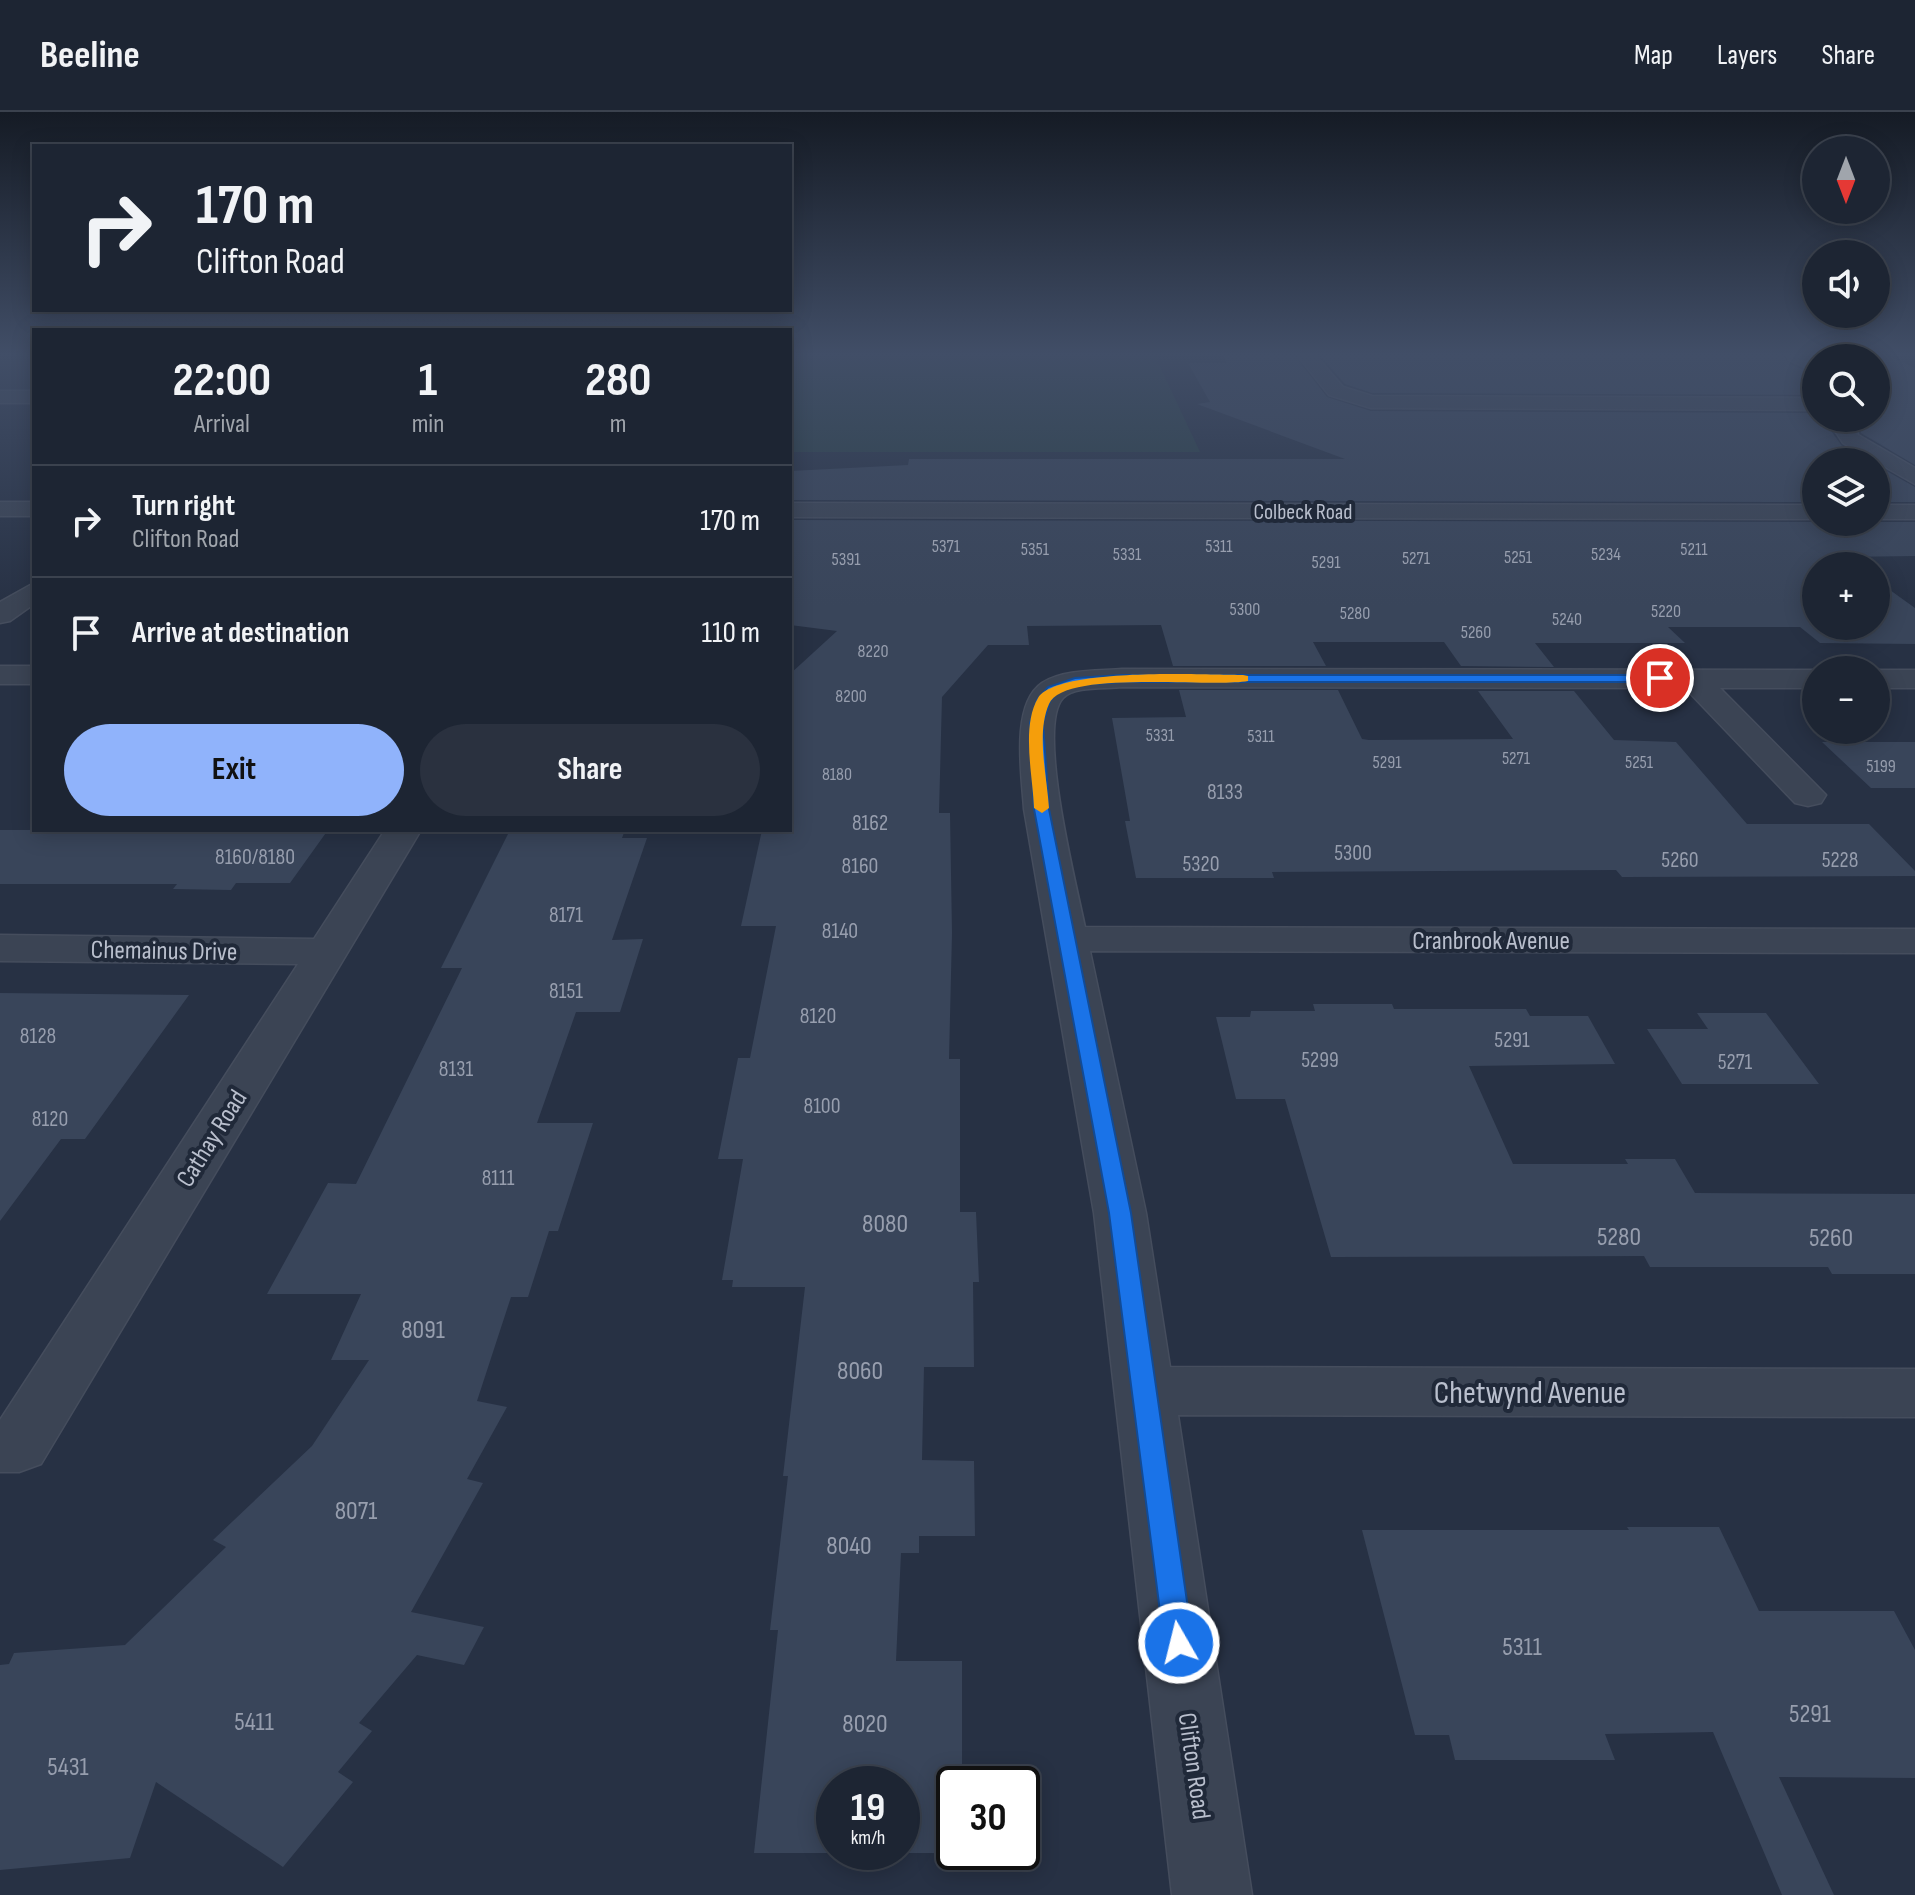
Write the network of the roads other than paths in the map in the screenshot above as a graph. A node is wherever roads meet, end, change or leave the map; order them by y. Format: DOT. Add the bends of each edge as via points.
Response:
graph roads {
  1 [pos="1850,439"];
  2 [pos="1915,477"];
  3 [pos="0,509"];
  4 [pos="32,509"];
  5 [pos="792,510"];
  6 [pos="1802,512"];
  7 [pos="1890,512"];
  8 [pos="1915,512"];
  9 [pos="32,592"];
  10 [pos="0,615"];
  11 [pos="0,675"];
  12 [pos="32,675"];
  13 [pos="1692,678"];
  14 [pos="1802,679"];
  15 [pos="1890,679"];
  16 [pos="1915,679"];
  17 [pos="1808,795"];
  18 [pos="402,832"];
  19 [pos="1067,939"];
  20 [pos="1915,941"];
  21 [pos="0,948"];
  22 [pos="328,952"];
  23 [pos="1145,1391"];
  24 [pos="1915,1393"];
  25 [pos="9,1446"];
  26 [pos="1212,1895"];
  1 -- 2 [label="street"];
  3 -- 4 [label="street"];
  5 -- 6 [label="street, Colbeck Road"];
  7 -- 8 [label="street"];
  9 -- 10 [label="street"];
  11 -- 12 [label="street"];
  13 -- 14 [label="street, Clifton Road"];
  13 -- 17 [label="street"];
  13 -- 19 [label="street, Clifton Road" via="1122,678 1061,686 1044,700 1037,741 1042,809"];
  15 -- 16 [label="street"];
  18 -- 22 [label="street, Cathay Road"];
  19 -- 20 [label="street, Cranbrook Avenue"];
  19 -- 23 [label="street, Clifton Road" via="1120,1213"];
  21 -- 22 [label="street, Chemainus Drive"];
  22 -- 25 [label="street, Cathay Road"];
  23 -- 24 [label="street, Chetwynd Avenue"];
  23 -- 26 [label="street, Clifton Road"];
}
